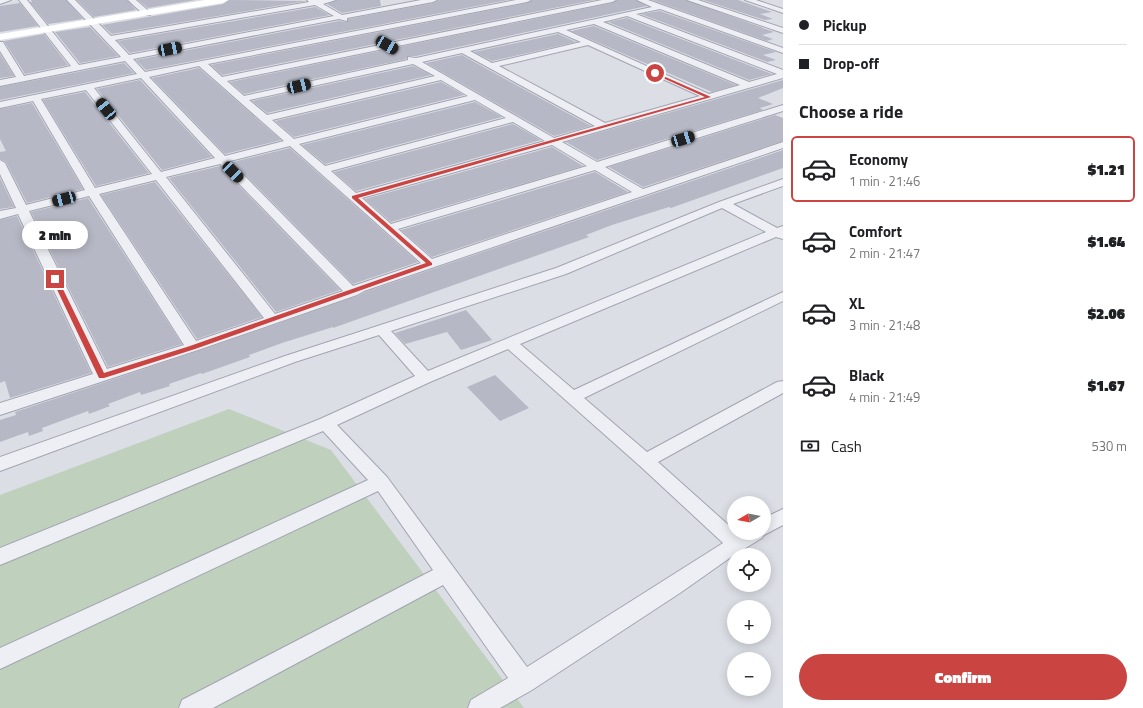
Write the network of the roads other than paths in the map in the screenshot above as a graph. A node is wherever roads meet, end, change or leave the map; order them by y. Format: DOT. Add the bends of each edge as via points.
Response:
graph roads {
  1 [pos="7,0"];
  2 [pos="23,0"];
  3 [pos="71,0"];
  4 [pos="132,0"];
  5 [pos="223,0"];
  6 [pos="332,0"];
  7 [pos="433,0"];
  8 [pos="527,0"];
  9 [pos="612,0"];
  10 [pos="641,0"];
  11 [pos="692,0"];
  12 [pos="719,0"];
  13 [pos="749,0"];
  14 [pos="313,1"];
  15 [pos="0,2"];
  16 [pos="195,2"];
  17 [pos="703,4"];
  18 [pos="660,7"];
  19 [pos="783,11"];
  20 [pos="147,13"];
  21 [pos="628,14"];
  22 [pos="340,17"];
  23 [pos="94,22"];
  24 [pos="594,22"];
  25 [pos="47,29"];
  26 [pos="558,29"];
  27 [pos="365,31"];
  28 [pos="783,31"];
  29 [pos="0,37"];
  30 [pos="110,40"];
  31 [pos="588,43"];
  32 [pos="0,44"];
  33 [pos="387,45"];
  34 [pos="462,50"];
  35 [pos="783,51"];
  36 [pos="127,57"];
  37 [pos="414,61"];
  38 [pos="201,63"];
  39 [pos="490,66"];
  40 [pos="77,68"];
  41 [pos="783,74"];
  42 [pos="142,76"];
  43 [pos="443,77"];
  44 [pos="22,79"];
  45 [pos="220,80"];
  46 [pos="0,83"];
  47 [pos="749,85"];
  48 [pos="88,86"];
  49 [pos="35,97"];
  50 [pos="476,97"];
  51 [pos="709,97"];
  52 [pos="242,99"];
  53 [pos="0,104"];
  54 [pos="783,108"];
  55 [pos="264,118"];
  56 [pos="515,119"];
  57 [pos="604,127"];
  58 [pos="555,141"];
  59 [pos="292,142"];
  60 [pos="783,145"];
  61 [pos="222,161"];
  62 [pos="0,163"];
  63 [pos="597,166"];
  64 [pos="323,170"];
  65 [pos="159,175"];
  66 [pos="783,182"];
  67 [pos="92,192"];
  68 [pos="642,193"];
  69 [pos="354,197"];
  70 [pos="723,204"];
  71 [pos="21,210"];
  72 [pos="0,215"];
  73 [pos="389,228"];
  74 [pos="781,233"];
  75 [pos="430,264"];
  76 [pos="352,292"];
  77 [pos="783,296"];
  78 [pos="272,319"];
  79 [pos="380,329"];
  80 [pos="510,343"];
  81 [pos="193,348"];
  82 [pos="102,376"];
  83 [pos="425,378"];
  84 [pos="783,386"];
  85 [pos="572,397"];
  86 [pos="0,409"];
  87 [pos="326,424"];
  88 [pos="646,461"];
  89 [pos="0,464"];
  90 [pos="380,482"];
  91 [pos="783,516"];
  92 [pos="771,523"];
  93 [pos="744,540"];
  94 [pos="737,544"];
  95 [pos="0,557"];
  96 [pos="446,573"];
  97 [pos="0,659"];
  98 [pos="524,682"];
  99 [pos="190,708"];
  100 [pos="479,708"];
  1 -- 15 [label="street"];
  2 -- 25 [label="street"];
  3 -- 23 [label="street"];
  4 -- 20 [label="street"];
  5 -- 16 [label="street"];
  6 -- 14 [label="street"];
  7 -- 22 [label="street"];
  8 -- 27 [label="street"];
  9 -- 33 [label="street"];
  10 -- 18 [label="street"];
  11 -- 17 [label="street"];
  12 -- 17 [label="street"];
  13 -- 19 [label="street"];
  14 -- 22 [label="street"];
  14 -- 30 [label="street"];
  16 -- 20 [label="street"];
  17 -- 28 [label="street"];
  18 -- 21 [label="street"];
  18 -- 35 [label="street"];
  20 -- 23 [label="street"];
  21 -- 24 [label="street"];
  21 -- 41 [label="street"];
  22 -- 27 [label="street"];
  22 -- 36 [label="street"];
  23 -- 25 [label="street"];
  23 -- 30 [label="street"];
  24 -- 26 [label="street"];
  24 -- 47 [label="street"];
  25 -- 29 [label="street"];
  25 -- 40 [label="street"];
  26 -- 31 [label="street"];
  26 -- 34 [label="street"];
  27 -- 33 [label="street"];
  27 -- 38 [label="street"];
  30 -- 36 [label="street"];
  31 -- 39 [label="street"];
  31 -- 51 [label="street"];
  32 -- 44 [label="street"];
  33 -- 37 [label="street"];
  33 -- 45 [label="street"];
  34 -- 37 [label="street"];
  34 -- 39 [label="street"];
  36 -- 40 [label="street"];
  36 -- 42 [label="street"];
  37 -- 43 [label="street"];
  37 -- 52 [label="street"];
  38 -- 42 [label="street"];
  38 -- 45 [label="street"];
  39 -- 57 [label="street"];
  40 -- 44 [label="street"];
  41 -- 47 [label="street"];
  42 -- 48 [label="street"];
  42 -- 61 [label="street"];
  43 -- 50 [label="street"];
  43 -- 55 [label="street"];
  44 -- 46 [label="street"];
  45 -- 52 [label="street"];
  47 -- 51 [label="street"];
  48 -- 49 [label="street"];
  48 -- 65 [label="street"];
  49 -- 53 [label="street"];
  49 -- 67 [label="street"];
  50 -- 56 [label="street"];
  50 -- 59 [label="street"];
  51 -- 57 [label="street"];
  52 -- 55 [label="street"];
  54 -- 63 [label="street"];
  55 -- 59 [label="street"];
  56 -- 58 [label="street"];
  56 -- 64 [label="street"];
  57 -- 58 [label="street"];
  58 -- 63 [label="street"];
  58 -- 69 [label="street"];
  59 -- 61 [label="street"];
  59 -- 64 [label="street"];
  60 -- 68 [label="street"];
  61 -- 65 [label="street"];
  61 -- 76 [label="street"];
  62 -- 71 [label="street"];
  63 -- 68 [label="street"];
  63 -- 73 [label="street"];
  64 -- 69 [label="street"];
  65 -- 67 [label="street"];
  65 -- 78 [label="street"];
  66 -- 70 [label="street"];
  67 -- 71 [label="street"];
  67 -- 81 [label="street"];
  68 -- 75 [label="street"];
  69 -- 73 [label="street"];
  70 -- 74 [label="street"];
  70 -- 79 [label="street" via="561,270"];
  71 -- 72 [label="street"];
  71 -- 82 [label="street"];
  73 -- 75 [label="street"];
  74 -- 80 [label="street"];
  75 -- 76 [label="street"];
  76 -- 78 [label="street"];
  77 -- 85 [label="street"];
  78 -- 81 [label="street"];
  79 -- 83 [label="street"];
  79 -- 89 [label="street"];
  80 -- 83 [label="street"];
  80 -- 85 [label="street"];
  81 -- 82 [label="street"];
  82 -- 86 [label="street"];
  83 -- 87 [label="street"];
  84 -- 88 [label="street"];
  85 -- 88 [label="street"];
  87 -- 90 [label="street"];
  87 -- 95 [label="street"];
  88 -- 94 [label="street"];
  90 -- 96 [label="street"];
  90 -- 97 [label="street"];
  91 -- 92 [label="street"];
  93 -- 94 [label="street"];
  94 -- 98 [label="street"];
  96 -- 98 [label="street"];
  96 -- 99 [label="street"];
  98 -- 100 [label="street"];
}
